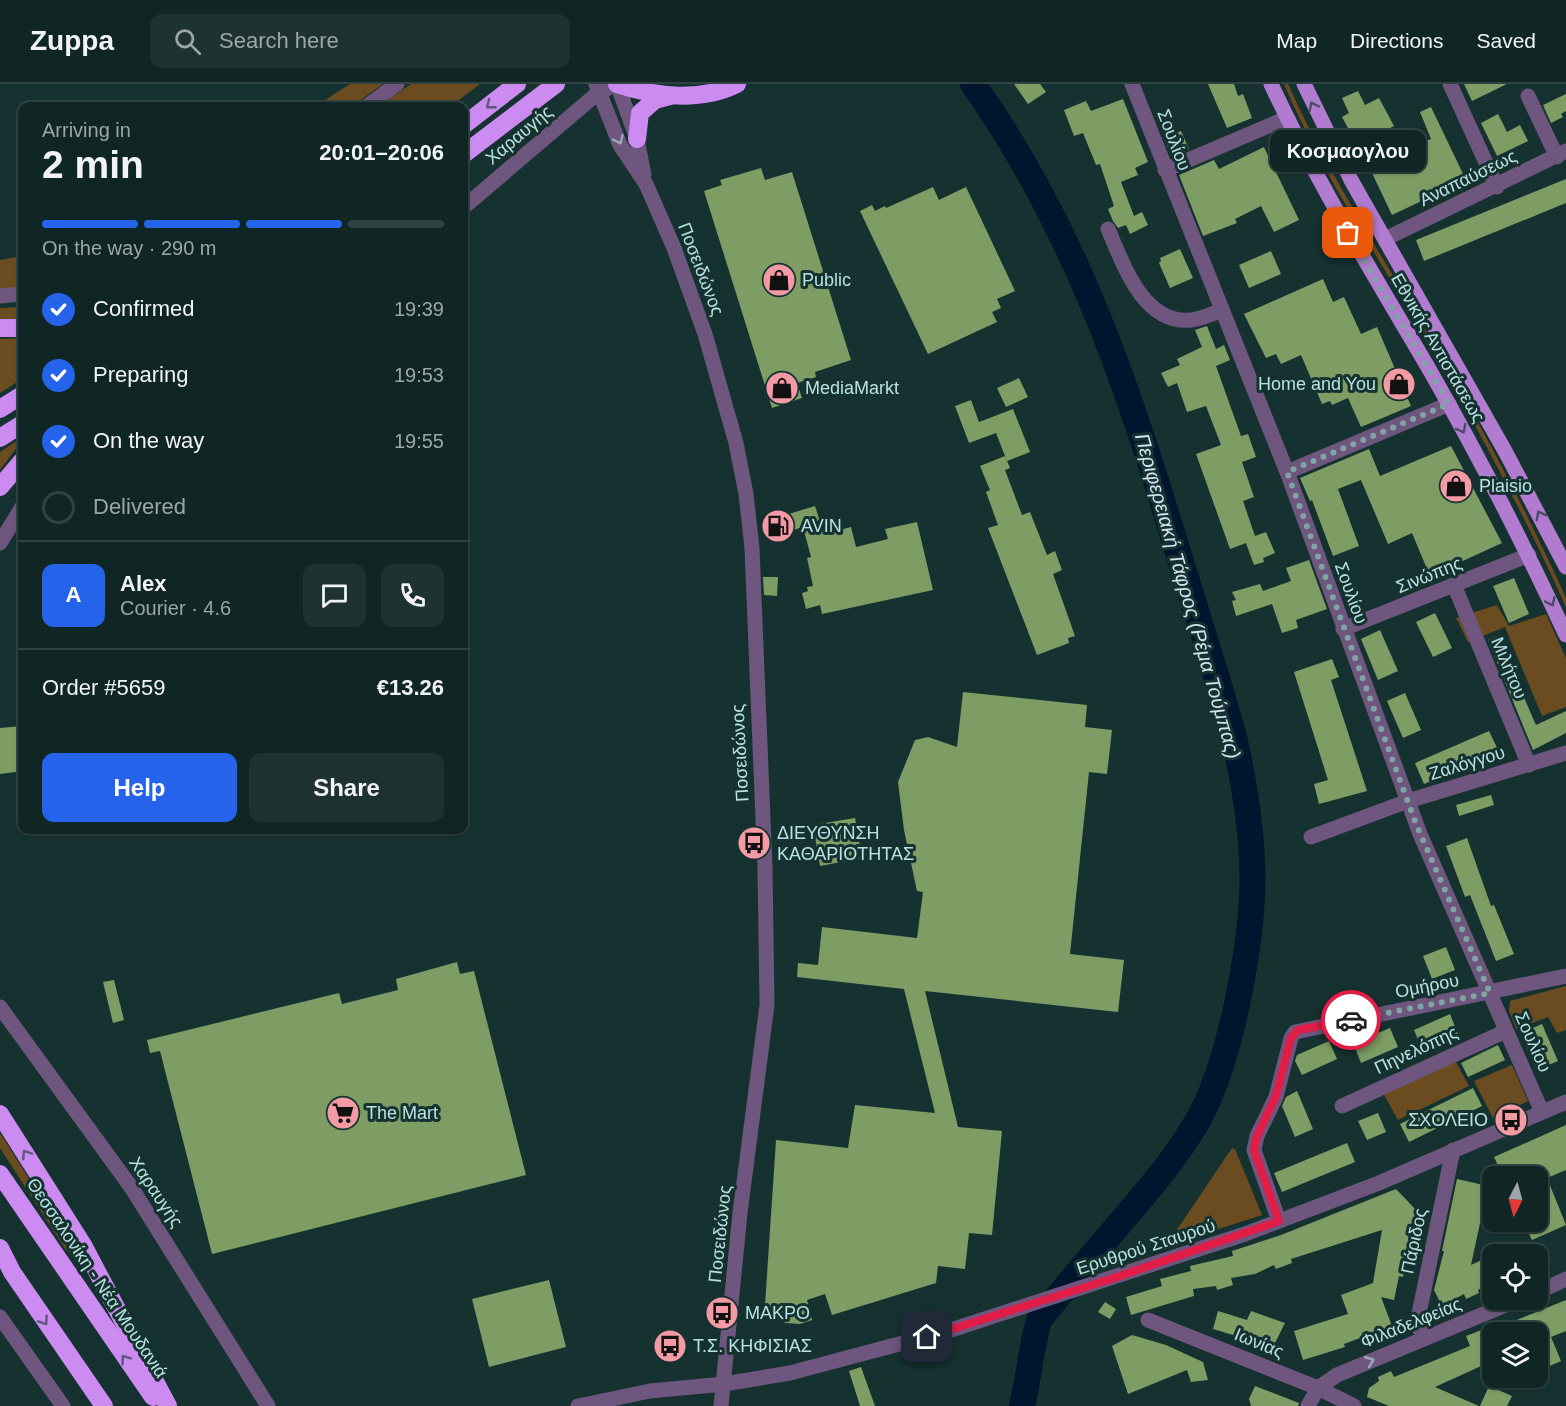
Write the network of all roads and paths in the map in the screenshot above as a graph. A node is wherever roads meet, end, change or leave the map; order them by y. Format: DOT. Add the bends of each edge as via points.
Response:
graph roads {
  1 [pos="397,84"];
  2 [pos="517,84"];
  3 [pos="556,84"];
  4 [pos="617,84"];
  5 [pos="737,84"];
  6 [pos="1132,84"];
  7 [pos="1271,84"];
  8 [pos="1304,84"];
  9 [pos="1450,84"];
  10 [pos="598,88"];
  11 [pos="675,95"];
  12 [pos="1528,96"];
  13 [pos="372,102"];
  14 [pos="1287,118"];
  15 [pos="468,122"];
  16 [pos="637,139"];
  17 [pos="468,151"];
  18 [pos="1561,154"];
  19 [pos="1165,170"];
  20 [pos="646,184"];
  21 [pos="1497,187"];
  22 [pos="468,203"];
  23 [pos="1108,229"];
  24 [pos="1385,239"];
  25 [pos="18,294"];
  26 [pos="0,296"];
  27 [pos="1222,310"];
  28 [pos="0,328"];
  29 [pos="18,328"];
  30 [pos="18,398"];
  31 [pos="1449,404"];
  32 [pos="0,409"];
  33 [pos="18,427"];
  34 [pos="0,438"];
  35 [pos="18,467"];
  36 [pos="1287,472"];
  37 [pos="0,487"];
  38 [pos="18,514"];
  39 [pos="0,543"];
  40 [pos="1529,555"];
  41 [pos="1566,567"];
  42 [pos="1454,585"];
  43 [pos="1343,629"];
  44 [pos="1566,635"];
  45 [pos="1566,753"];
  46 [pos="1529,765"];
  47 [pos="1408,801"];
  48 [pos="1311,837"];
  49 [pos="1566,976"];
  50 [pos="1490,993"];
  51 [pos="0,1007"];
  52 [pos="1506,1031"];
  53 [pos="1566,1102"];
  54 [pos="1342,1106"];
  55 [pos="1542,1112"];
  56 [pos="0,1114"];
  57 [pos="1454,1150"];
  58 [pos="0,1174"];
  59 [pos="1279,1221"];
  60 [pos="0,1248"];
  61 [pos="6,1267"];
  62 [pos="1566,1280"];
  63 [pos="1548,1288"];
  64 [pos="1494,1310"];
  65 [pos="0,1317"];
  66 [pos="1148,1320"];
  67 [pos="1424,1339"];
  68 [pos="724,1384"];
  69 [pos="1318,1388"];
  70 [pos="63,1406"];
  71 [pos="104,1406"];
  72 [pos="159,1406"];
  73 [pos="168,1406"];
  74 [pos="268,1406"];
  75 [pos="578,1406"];
  76 [pos="721,1406"];
  77 [pos="1308,1406"];
  78 [pos="1354,1406"];
  1 -- 13 [label="street"];
  2 -- 15 [label="highway, one-way"];
  3 -- 17 [label="highway"];
  4 -- 10 [label="street, Χαραυγής"];
  4 -- 11 [label="highway"];
  4 -- 16 [label="street, Ποσειδώνος"];
  5 -- 11 [label="highway" via="707,94"];
  6 -- 19 [label="street, Σουλίου"];
  7 -- 14 [label="main road, Εθνικής Αντιστάσεως"];
  24 -- 8 [label="main road, Εθνικής Αντιστάσεως, one-way"];
  9 -- 21 [label="street"];
  10 -- 20 [label="street, Ποσειδώνος, one-way" via="620,145"];
  10 -- 22 [label="street, Χαραυγής"];
  11 -- 16 [label="highway" via="645,107 637,123"];
  12 -- 18 [label="street"];
  14 -- 19 [label="street"];
  14 -- 31 [label="main road, Εθνικής Αντιστάσεως" via="1338,216"];
  16 -- 20 [label="street, Ποσειδώνος"];
  18 -- 21 [label="street, Αναπαύσεως"];
  19 -- 27 [label="street, Σουλίου"];
  20 -- 68 [label="street, Ποσειδώνος" via="691,293 730,422 746,494 752,548 767,1005 740,1213"];
  21 -- 24 [label="street, Αναπαύσεως"];
  23 -- 27 [label="street" via="1133,283 1157,309 1183,320"];
  41 -- 24 [label="main road, Εθνικής Αντιστάσεως, one-way"];
  25 -- 26 [label="street"];
  27 -- 36 [label="street, Σουλίου"];
  28 -- 29 [label="highway"];
  30 -- 32 [label="highway"];
  31 -- 36 [label="street"];
  31 -- 40 [label="main road, Εθνικής Αντιστάσεως, one-way"];
  33 -- 34 [label="highway"];
  35 -- 37 [label="highway"];
  36 -- 43 [label="street, Σουλίου"];
  38 -- 39 [label="street"];
  40 -- 42 [label="street, Σινώπης"];
  40 -- 44 [label="main road, Εθνικής Αντιστάσεως, one-way"];
  42 -- 43 [label="street, Σινώπης"];
  42 -- 46 [label="street, Μιλήτου"];
  43 -- 47 [label="street, Σουλίου"];
  45 -- 46 [label="street, Ζαλόγγου"];
  46 -- 47 [label="street, Ζαλόγγου"];
  47 -- 48 [label="street, Ζαλόγγου"];
  47 -- 50 [label="street, Σουλίου"];
  49 -- 50 [label="street, Ομήρου"];
  50 -- 52 [label="street, Σουλίου"];
  50 -- 59 [label="street, Ομήρου" via="1295,1032 1276,1096 1254,1150"];
  51 -- 74 [label="street, Χαραυγής" via="131,1187"];
  52 -- 54 [label="street, Πηνελόπης"];
  52 -- 55 [label="street, Σουλίου"];
  53 -- 55 [label="street, Ερυθρού Σταυρού"];
  55 -- 57 [label="street, Ερυθρού Σταυρού"];
  73 -- 56 [label="highway, one-way" via="83,1245"];
  57 -- 59 [label="street, Ερυθρού Σταυρού"];
  57 -- 67 [label="street, Πάριδος" via="1417,1323"];
  72 -- 58 [label="highway, Θεσσαλονίκη - Νέα Μουδανιά, one-way"];
  59 -- 68 [label="street, Ερυθρού Σταυρού" via="948,1331 806,1370"];
  60 -- 61 [label="highway"];
  61 -- 71 [label="highway, one-way"];
  62 -- 63 [label="street"];
  64 -- 67 [label="street, Φιλαδελφείας"];
  65 -- 70 [label="street"];
  66 -- 69 [label="street, Ιωνίας"];
  69 -- 67 [label="street, Φιλαδελφείας, one-way" via="1346,1371"];
  68 -- 75 [label="street, Ερυθρού Σταυρού" via="650,1391"];
  68 -- 76 [label="street, Ποσειδώνος"];
  69 -- 77 [label="street"];
  69 -- 78 [label="street, Ιωνίας"];
}
